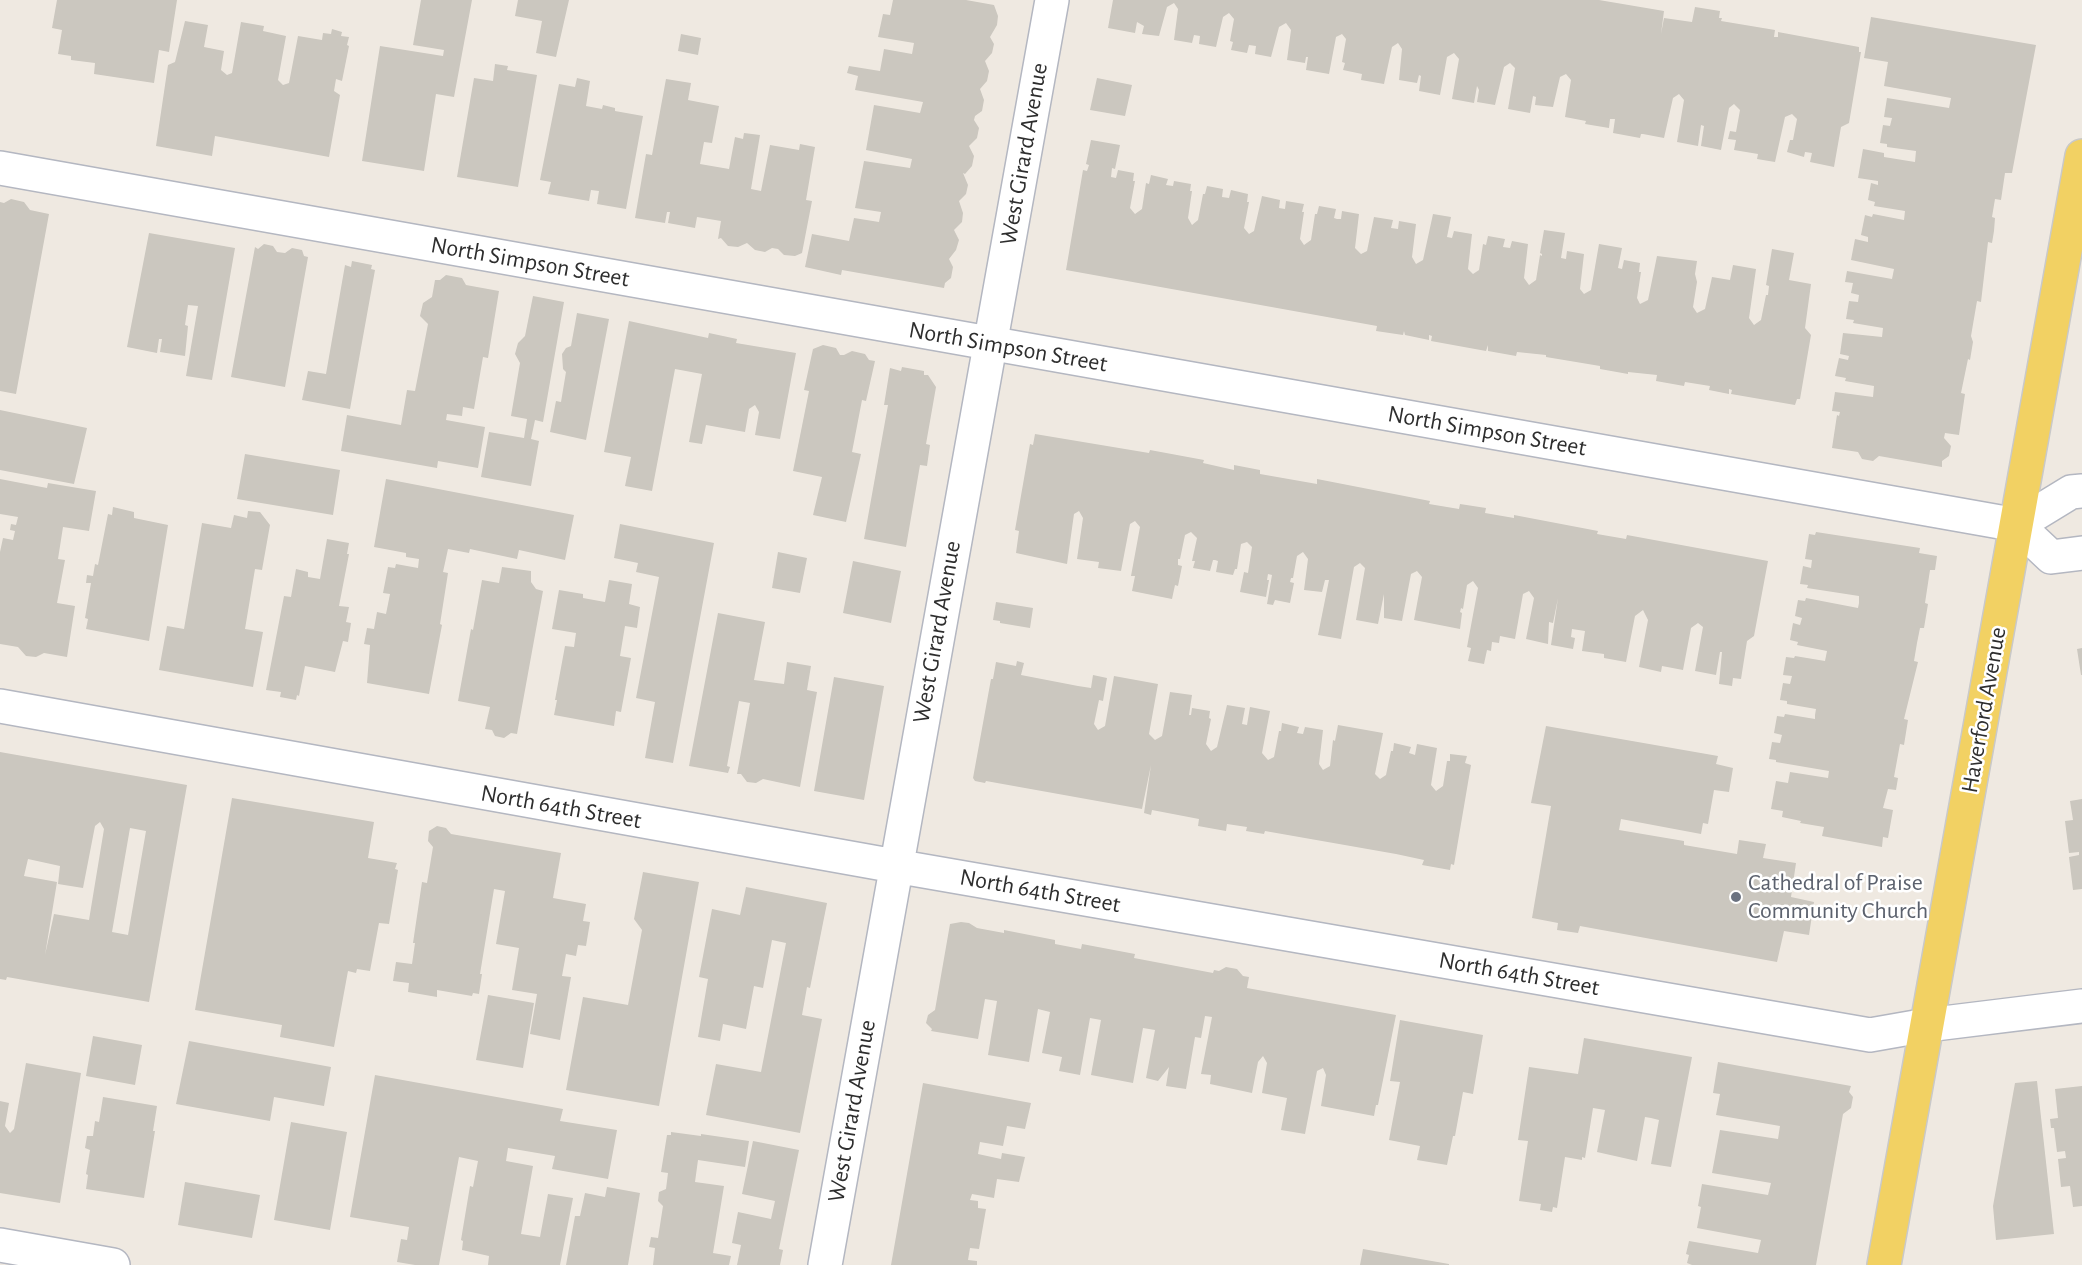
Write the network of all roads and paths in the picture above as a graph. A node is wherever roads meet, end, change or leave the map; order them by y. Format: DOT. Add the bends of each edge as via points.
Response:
graph roads {
  1 [pos="1052,0"];
  2 [pos="2082,156"];
  3 [pos="0,168"];
  4 [pos="989,344"];
  5 [pos="2082,491"];
  6 [pos="2017,525"];
  7 [pos="2082,553"];
  8 [pos="0,706"];
  9 [pos="896,866"];
  10 [pos="2082,1006"];
  11 [pos="1927,1025"];
  12 [pos="0,1245"];
  13 [pos="113,1265"];
  14 [pos="825,1265"];
  15 [pos="1884,1265"];
  1 -- 4 [label="street, West Girard Avenue"];
  2 -- 6 [label="main road, Haverford Avenue"];
  3 -- 4 [label="street, North Simpson Street"];
  4 -- 6 [label="street, North Simpson Street"];
  4 -- 9 [label="street, West Girard Avenue"];
  5 -- 6 [label="street" via="2071,492"];
  6 -- 7 [label="street" via="2051,557"];
  6 -- 11 [label="main road, Haverford Avenue"];
  8 -- 9 [label="street, North 64th Street"];
  9 -- 11 [label="street, North 64th Street" via="1870,1035"];
  9 -- 14 [label="street, West Girard Avenue"];
  10 -- 11 [label="street, North 64th Street"];
  11 -- 15 [label="main road, Haverford Avenue"];
  12 -- 13 [label="street"];
}
